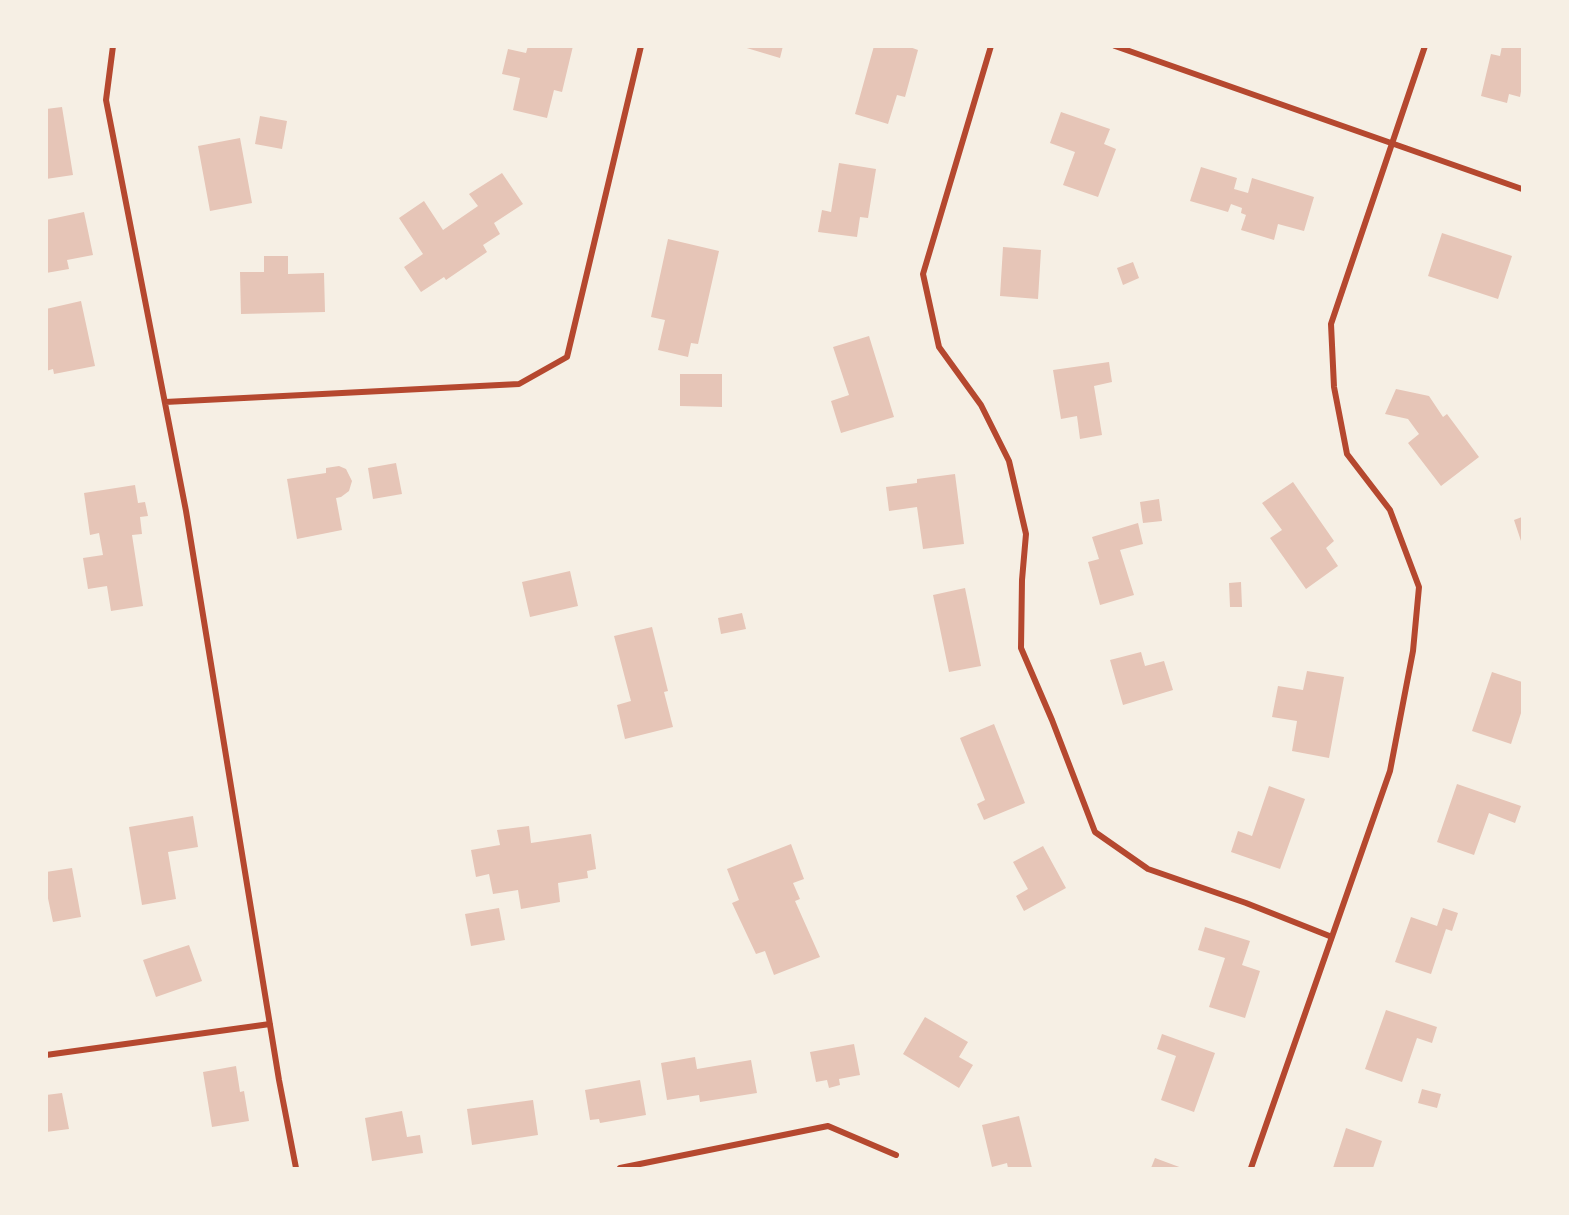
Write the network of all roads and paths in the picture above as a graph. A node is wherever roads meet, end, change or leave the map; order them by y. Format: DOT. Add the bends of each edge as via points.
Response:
graph roads {
  1 [pos="113,46"];
  2 [pos="641,46"];
  3 [pos="991,46"];
  4 [pos="1115,46"];
  5 [pos="1425,46"];
  6 [pos="1392,144"];
  7 [pos="1522,189"];
  8 [pos="165,402"];
  9 [pos="1332,937"];
  10 [pos="270,1024"];
  11 [pos="46,1055"];
  12 [pos="896,1155"];
  13 [pos="296,1168"];
  14 [pos="620,1168"];
  15 [pos="1251,1168"];
  1 -- 8 [label="street" via="106,100"];
  2 -- 8 [label="street" via="567,357 519,384"];
  3 -- 9 [label="street" via="923,274 939,347 981,405 1009,461 1026,534 1021,648 1095,832 1148,869"];
  4 -- 6 [label="street"];
  5 -- 6 [label="street"];
  6 -- 7 [label="street"];
  6 -- 9 [label="street" via="1331,324 1334,387 1347,454 1390,510 1419,587 1413,651 1390,771"];
  8 -- 10 [label="street"];
  9 -- 15 [label="street"];
  10 -- 11 [label="street"];
  10 -- 13 [label="street"];
  12 -- 14 [label="street" via="828,1126"];
}
